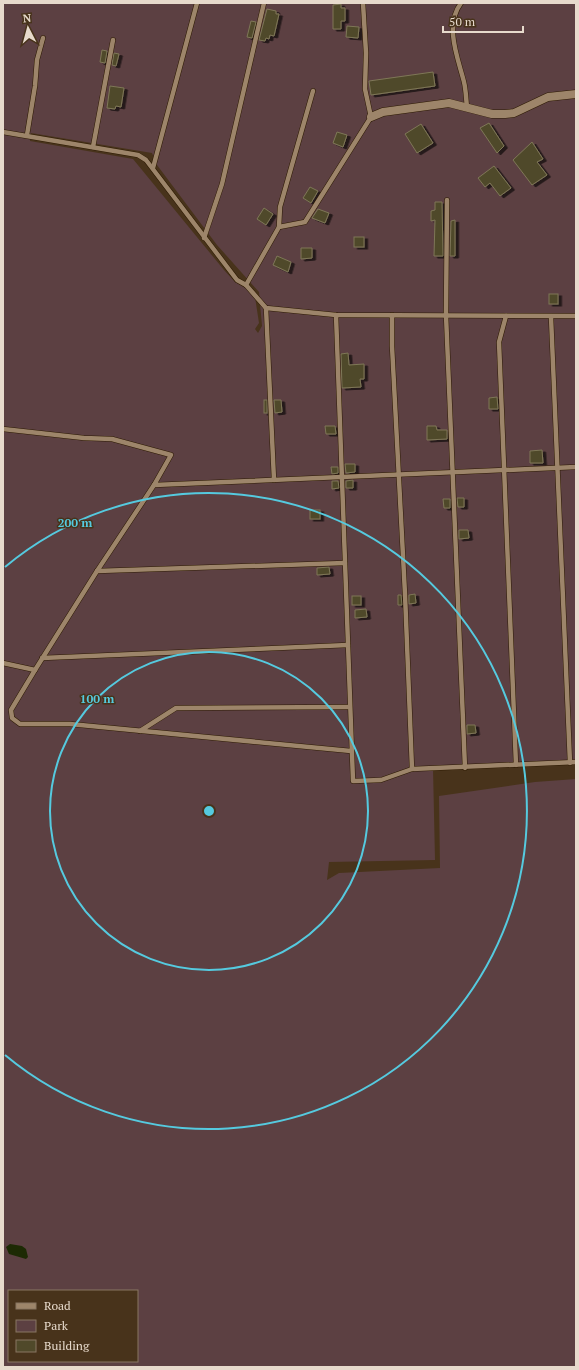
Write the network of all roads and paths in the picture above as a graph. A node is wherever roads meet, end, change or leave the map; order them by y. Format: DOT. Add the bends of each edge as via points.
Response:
graph roads {
  1 [pos="197,3"];
  2 [pos="264,3"];
  3 [pos="363,3"];
  4 [pos="461,3"];
  5 [pos="43,38"];
  6 [pos="113,40"];
  7 [pos="313,91"];
  8 [pos="576,94"];
  9 [pos="467,107"];
  10 [pos="371,117"];
  11 [pos="3,132"];
  12 [pos="27,136"];
  13 [pos="92,146"];
  14 [pos="153,168"];
  15 [pos="447,200"];
  16 [pos="279,227"];
  17 [pos="204,238"];
  18 [pos="246,285"];
  19 [pos="266,308"];
  20 [pos="336,315"];
  21 [pos="392,315"];
  22 [pos="446,315"];
  23 [pos="506,316"];
  24 [pos="551,316"];
  25 [pos="576,316"];
  26 [pos="3,429"];
  27 [pos="576,467"];
  28 [pos="557,468"];
  29 [pos="505,470"];
  30 [pos="452,472"];
  31 [pos="398,475"];
  32 [pos="342,478"];
  33 [pos="274,480"];
  34 [pos="154,485"];
  35 [pos="345,562"];
  36 [pos="97,571"];
  37 [pos="348,645"];
  38 [pos="42,658"];
  39 [pos="3,663"];
  40 [pos="35,670"];
  41 [pos="349,707"];
  42 [pos="140,731"];
  43 [pos="351,751"];
  44 [pos="576,762"];
  45 [pos="570,763"];
  46 [pos="516,765"];
  47 [pos="465,768"];
  48 [pos="412,769"];
  1 -- 14 [label="lane"];
  2 -- 17 [label="lane" via="222,184"];
  3 -- 10 [label="lane" via="365,89"];
  4 -- 9 [label="lane" via="452,25 465,84"];
  5 -- 12 [label="lane" via="37,60"];
  6 -- 13 [label="lane"];
  7 -- 16 [label="lane" via="280,207"];
  8 -- 9 [label="street" via="548,97 514,113 492,114"];
  9 -- 10 [label="street" via="449,103 383,112"];
  10 -- 16 [label="lane" via="305,222"];
  11 -- 12 [label="lane"];
  12 -- 13 [label="lane"];
  13 -- 14 [label="lane" via="138,155"];
  14 -- 17 [label="lane"];
  15 -- 22 [label="lane"];
  16 -- 18 [label="lane"];
  17 -- 18 [label="lane" via="237,280"];
  18 -- 19 [label="lane"];
  19 -- 20 [label="lane"];
  19 -- 33 [label="lane"];
  20 -- 21 [label="lane"];
  20 -- 32 [label="lane"];
  21 -- 22 [label="lane"];
  21 -- 31 [label="lane"];
  22 -- 23 [label="lane"];
  22 -- 30 [label="lane"];
  23 -- 24 [label="lane"];
  23 -- 29 [label="lane" via="499,342"];
  24 -- 25 [label="lane"];
  24 -- 28 [label="lane"];
  26 -- 34 [label="lane" via="112,439 171,455"];
  27 -- 28 [label="lane"];
  28 -- 29 [label="lane"];
  28 -- 45 [label="lane"];
  29 -- 30 [label="lane"];
  29 -- 46 [label="lane"];
  30 -- 31 [label="lane"];
  30 -- 47 [label="lane"];
  31 -- 32 [label="lane"];
  31 -- 48 [label="lane"];
  32 -- 33 [label="lane"];
  32 -- 35 [label="lane"];
  33 -- 34 [label="lane"];
  34 -- 36 [label="lane"];
  35 -- 36 [label="lane"];
  35 -- 37 [label="lane"];
  36 -- 38 [label="lane"];
  37 -- 38 [label="lane"];
  37 -- 41 [label="lane"];
  38 -- 40 [label="lane"];
  39 -- 40 [label="lane"];
  40 -- 42 [label="lane" via="11,710 12,718 20,724 70,724"];
  41 -- 42 [label="lane" via="176,708"];
  41 -- 43 [label="lane"];
  42 -- 43 [label="lane"];
  43 -- 48 [label="lane" via="353,781 381,780"];
  44 -- 45 [label="lane"];
  45 -- 46 [label="lane"];
  46 -- 47 [label="lane"];
  47 -- 48 [label="lane"];
}
